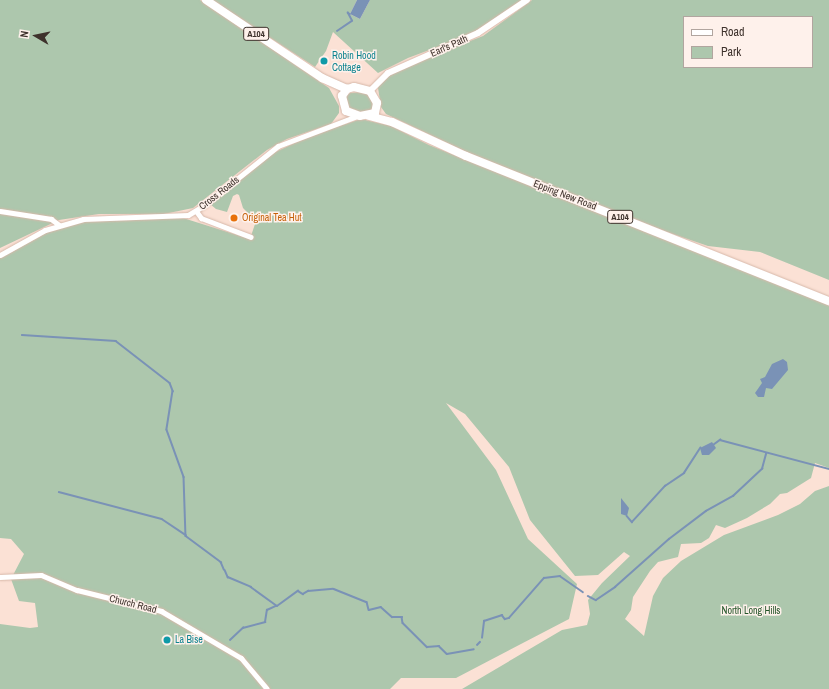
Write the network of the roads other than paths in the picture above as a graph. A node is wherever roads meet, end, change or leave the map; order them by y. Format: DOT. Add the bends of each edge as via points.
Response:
graph roads {
  1 [pos="206,0"];
  2 [pos="527,0"];
  3 [pos="331,83"];
  4 [pos="348,89"];
  5 [pos="370,91"];
  6 [pos="342,100"];
  7 [pos="377,107"];
  8 [pos="345,109"];
  9 [pos="357,116"];
  10 [pos="370,116"];
  11 [pos="341,122"];
  12 [pos="392,122"];
  13 [pos="0,211"];
  14 [pos="196,211"];
  15 [pos="60,225"];
  16 [pos="251,237"];
  17 [pos="0,255"];
  18 [pos="829,301"];
  19 [pos="0,577"];
  20 [pos="267,689"];
  1 -- 3 [label="main road, A104"];
  2 -- 5 [label="street, Earl's Path" via="478,33 388,73"];
  3 -- 4 [label="main road, A104"];
  3 -- 6 [label="main road, A104"];
  4 -- 5 [label="main road, A104" via="354,87"];
  4 -- 6 [label="main road" via="343,92"];
  5 -- 7 [label="main road, A104"];
  6 -- 8 [label="main road, A104"];
  7 -- 10 [label="main road" via="375,113"];
  7 -- 12 [label="main road, Epping New Road / A104"];
  8 -- 9 [label="main road"];
  8 -- 11 [label="street"];
  9 -- 10 [label="main road, A104"];
  9 -- 11 [label="street, Cross Roads"];
  10 -- 12 [label="main road, Epping New Road / A104"];
  11 -- 14 [label="street, Cross Roads" via="278,146"];
  12 -- 18 [label="main road, Epping New Road / A104" via="466,156"];
  13 -- 15 [label="street" via="51,219"];
  14 -- 15 [label="street, Cross Roads" via="183,216 100,217"];
  14 -- 16 [label="street" via="202,218"];
  15 -- 17 [label="street, Cross Roads"];
  19 -- 20 [label="street, Church Road" via="41,575 77,590 161,611 241,658"];
}
